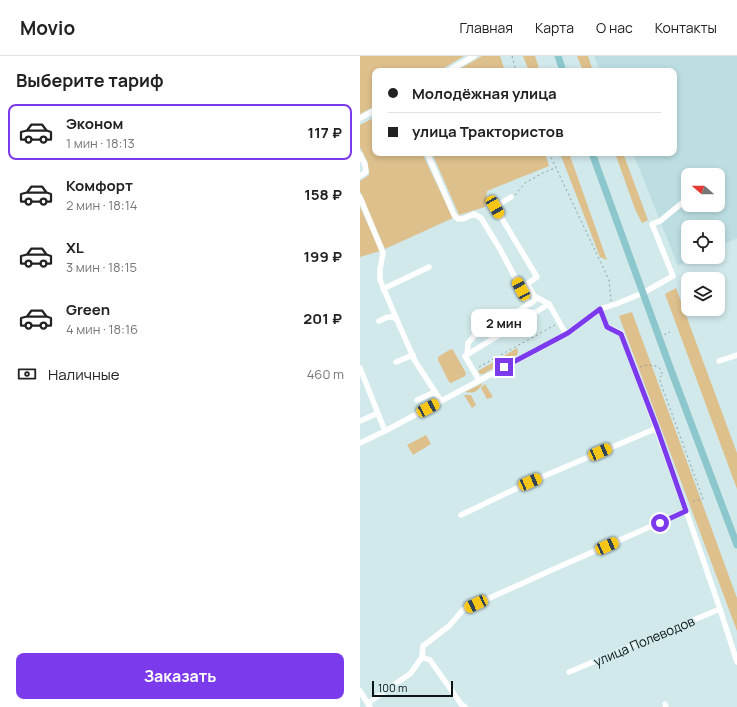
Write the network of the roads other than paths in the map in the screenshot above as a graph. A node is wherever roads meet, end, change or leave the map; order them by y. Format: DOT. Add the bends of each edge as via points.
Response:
graph roads {
  1 [pos="474,56"];
  2 [pos="557,56"];
  3 [pos="453,68"];
  4 [pos="562,68"];
  5 [pos="372,112"];
  6 [pos="360,118"];
  7 [pos="360,154"];
  8 [pos="428,156"];
  9 [pos="593,156"];
  10 [pos="360,176"];
  11 [pos="360,197"];
  12 [pos="512,197"];
  13 [pos="681,204"];
  14 [pos="429,267"];
  15 [pos="384,289"];
  16 [pos="643,293"];
  17 [pos="536,297"];
  18 [pos="529,304"];
  19 [pos="549,304"];
  20 [pos="600,309"];
  21 [pos="397,320"];
  22 [pos="379,321"];
  23 [pos="566,334"];
  24 [pos="413,355"];
  25 [pos="467,355"];
  26 [pos="737,355"];
  27 [pos="719,361"];
  28 [pos="396,362"];
  29 [pos="360,368"];
  30 [pos="479,380"];
  31 [pos="435,392"];
  32 [pos="416,400"];
  33 [pos="441,401"];
  34 [pos="378,413"];
  35 [pos="360,421"];
  36 [pos="657,428"];
  37 [pos="385,431"];
  38 [pos="360,443"];
  39 [pos="686,511"];
  40 [pos="461,515"];
  41 [pos="737,545"];
  42 [pos="720,609"];
  43 [pos="422,657"];
  44 [pos="737,662"];
  45 [pos="569,672"];
  46 [pos="360,691"];
  47 [pos="369,705"];
  48 [pos="465,707"];
  1 -- 3 [label="street"];
  2 -- 4 [label="main road"];
  5 -- 6 [label="street"];
  7 -- 10 [label="street" via="366,172"];
  8 -- 18 [label="street" via="454,215 463,219 474,214 481,218"];
  9 -- 16 [label="main road"];
  11 -- 15 [label="street" via="383,253 380,280"];
  12 -- 17 [label="street" via="495,207 537,277 527,284"];
  13 -- 16 [label="street" via="660,221 652,224 673,276"];
  14 -- 15 [label="street"];
  15 -- 21 [label="street"];
  16 -- 20 [label="street"];
  16 -- 41 [label="main road"];
  17 -- 18 [label="street"];
  17 -- 19 [label="street"];
  18 -- 25 [label="street" via="475,335 468,344"];
  19 -- 23 [label="street"];
  19 -- 25 [label="street"];
  20 -- 23 [label="street"];
  20 -- 36 [label="street" via="607,327 621,334"];
  21 -- 22 [label="street" via="391,316"];
  21 -- 24 [label="street"];
  23 -- 30 [label="street"];
  24 -- 28 [label="street"];
  24 -- 31 [label="street"];
  25 -- 30 [label="street" via="465,356"];
  26 -- 27 [label="street"];
  29 -- 34 [label="street"];
  30 -- 33 [label="street"];
  31 -- 32 [label="street"];
  31 -- 33 [label="street"];
  33 -- 37 [label="street"];
  34 -- 35 [label="street"];
  34 -- 37 [label="street"];
  36 -- 39 [label="street"];
  36 -- 40 [label="street" via="530,482"];
  37 -- 38 [label="street"];
  39 -- 42 [label="street"];
  39 -- 43 [label="street" via="463,610 450,626 423,646"];
  42 -- 44 [label="street"];
  42 -- 45 [label="street, улица Полеводов"];
  43 -- 47 [label="street" via="411,673"];
  43 -- 48 [label="street" via="430,660"];
  46 -- 47 [label="street"];
}
